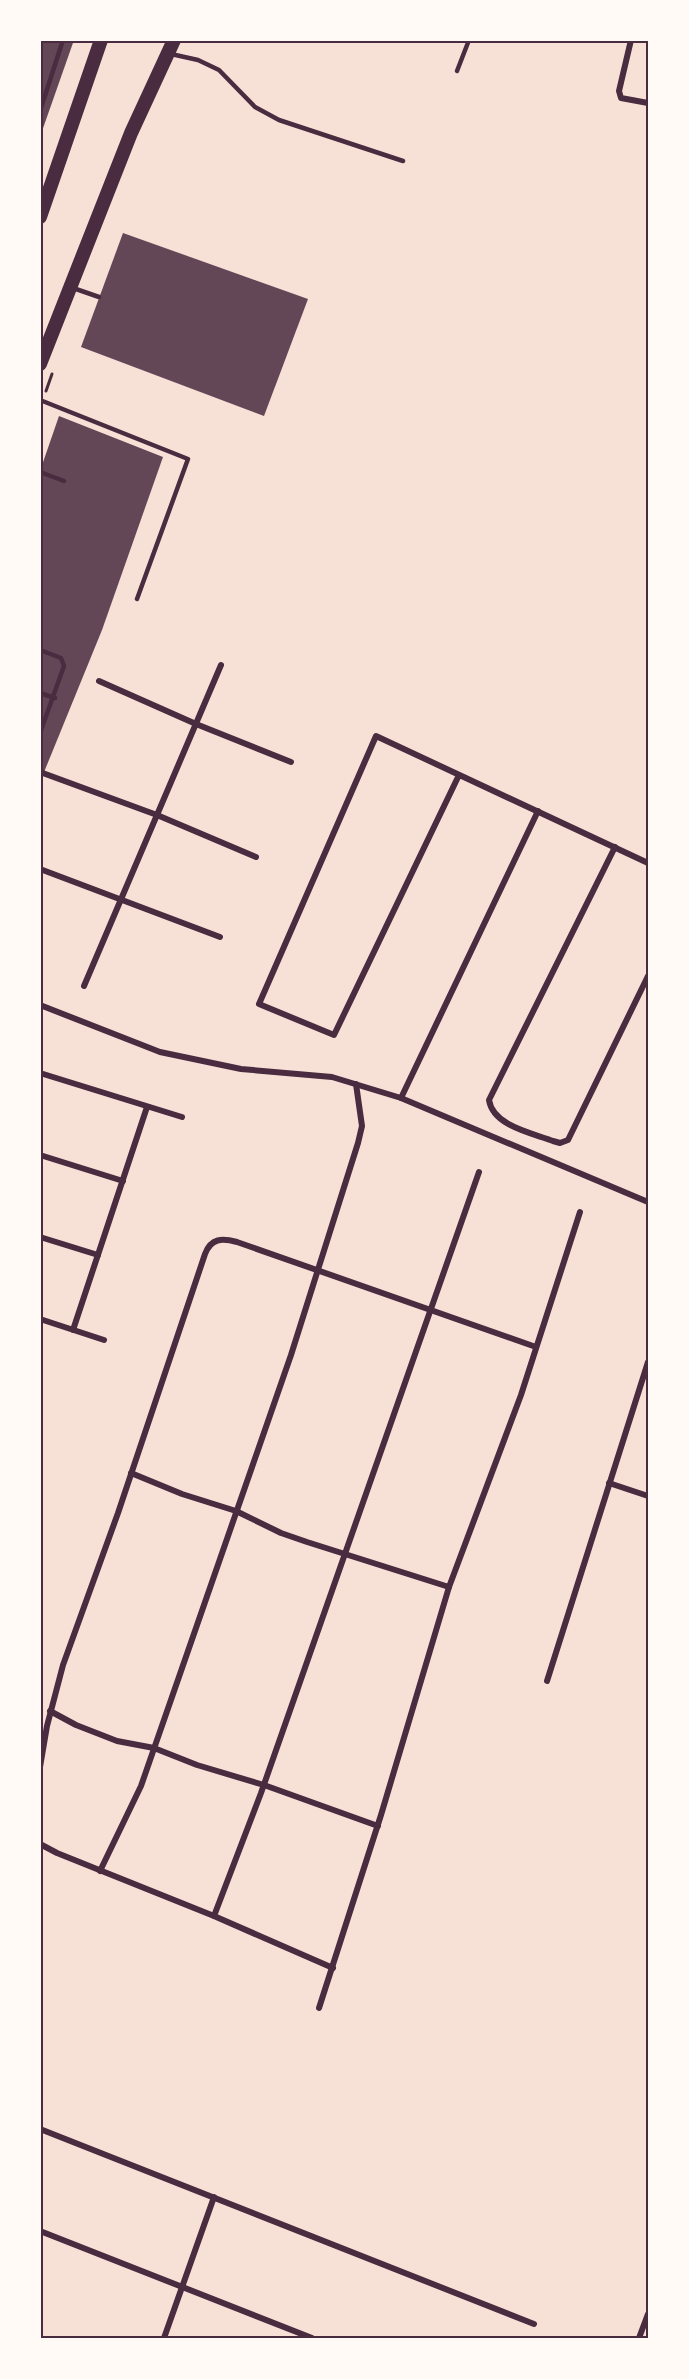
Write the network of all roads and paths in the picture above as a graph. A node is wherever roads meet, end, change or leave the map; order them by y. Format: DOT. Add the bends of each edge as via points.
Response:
graph roads {
  1 [pos="63,40"];
  2 [pos="101,40"];
  3 [pos="470,40"];
  4 [pos="631,40"];
  5 [pos="171,47"];
  6 [pos="457,71"];
  7 [pos="648,103"];
  8 [pos="40,111"];
  9 [pos="403,161"];
  10 [pos="40,217"];
  11 [pos="70,287"];
  12 [pos="99,297"];
  13 [pos="40,364"];
  14 [pos="40,400"];
  15 [pos="40,472"];
  16 [pos="64,481"];
  17 [pos="137,600"];
  18 [pos="40,650"];
  19 [pos="220,665"];
  20 [pos="99,681"];
  21 [pos="40,693"];
  22 [pos="55,698"];
  23 [pos="196,724"];
  24 [pos="40,733"];
  25 [pos="291,762"];
  26 [pos="40,772"];
  27 [pos="459,775"];
  28 [pos="538,811"];
  29 [pos="157,815"];
  30 [pos="615,847"];
  31 [pos="256,857"];
  32 [pos="648,863"];
  33 [pos="40,869"];
  34 [pos="121,899"];
  35 [pos="220,938"];
  36 [pos="648,976"];
  37 [pos="84,986"];
  38 [pos="40,1005"];
  39 [pos="40,1074"];
  40 [pos="356,1084"];
  41 [pos="401,1098"];
  42 [pos="147,1107"];
  43 [pos="182,1117"];
  44 [pos="40,1155"];
  45 [pos="479,1172"];
  46 [pos="123,1181"];
  47 [pos="648,1202"];
  48 [pos="579,1212"];
  49 [pos="40,1237"];
  50 [pos="98,1255"];
  51 [pos="318,1269"];
  52 [pos="431,1309"];
  53 [pos="40,1319"];
  54 [pos="73,1330"];
  55 [pos="104,1340"];
  56 [pos="536,1347"];
  57 [pos="648,1362"];
  58 [pos="646,1378"];
  59 [pos="131,1473"];
  60 [pos="609,1483"];
  61 [pos="648,1496"];
  62 [pos="236,1511"];
  63 [pos="347,1554"];
  64 [pos="449,1587"];
  65 [pos="547,1681"];
  66 [pos="50,1711"];
  67 [pos="154,1748"];
  68 [pos="40,1767"];
  69 [pos="264,1785"];
  70 [pos="378,1826"];
  71 [pos="40,1844"];
  72 [pos="100,1870"];
  73 [pos="214,1916"];
  74 [pos="333,1968"];
  75 [pos="319,2008"];
  76 [pos="40,2129"];
  77 [pos="214,2197"];
  78 [pos="40,2231"];
  79 [pos="183,2288"];
  80 [pos="648,2314"];
  81 [pos="534,2324"];
  82 [pos="164,2338"];
  83 [pos="312,2338"];
  84 [pos="639,2338"];
  1 -- 8 [label="lane"];
  2 -- 10 [label="main road"];
  3 -- 6 [label="lane"];
  4 -- 7 [label="street" via="619,92 621,98"];
  5 -- 9 [label="lane" via="219,70 255,106 279,120"];
  5 -- 11 [label="main road" via="131,133"];
  11 -- 12 [label="lane"];
  11 -- 13 [label="main road"];
  14 -- 17 [label="lane" via="188,459"];
  15 -- 16 [label="lane"];
  18 -- 22 [label="lane" via="61,658 64,666"];
  19 -- 23 [label="street"];
  20 -- 23 [label="street"];
  21 -- 22 [label="lane"];
  22 -- 24 [label="lane"];
  23 -- 25 [label="street"];
  23 -- 29 [label="street"];
  26 -- 29 [label="street"];
  27 -- 27 [label="street" via="376,736 259,1005 334,1035"];
  27 -- 28 [label="street"];
  28 -- 30 [label="street"];
  28 -- 41 [label="street"];
  29 -- 31 [label="street"];
  29 -- 34 [label="street"];
  30 -- 32 [label="street"];
  30 -- 36 [label="street" via="489,1100 495,1114 553,1141 568,1140"];
  33 -- 34 [label="street"];
  34 -- 35 [label="street"];
  34 -- 37 [label="street"];
  38 -- 40 [label="street" via="160,1052 242,1069 333,1077"];
  39 -- 42 [label="street"];
  40 -- 41 [label="street"];
  40 -- 51 [label="street" via="362,1126"];
  41 -- 47 [label="street"];
  42 -- 43 [label="street"];
  42 -- 46 [label="street"];
  44 -- 46 [label="street"];
  45 -- 52 [label="street"];
  46 -- 50 [label="street"];
  48 -- 56 [label="street"];
  49 -- 50 [label="street"];
  50 -- 54 [label="street"];
  51 -- 52 [label="street"];
  51 -- 59 [label="street" via="225,1239 211,1244"];
  51 -- 62 [label="street"];
  52 -- 56 [label="street"];
  52 -- 63 [label="street"];
  53 -- 54 [label="street"];
  54 -- 55 [label="street"];
  56 -- 64 [label="street"];
  57 -- 58 [label="street"];
  58 -- 60 [label="street"];
  59 -- 62 [label="street"];
  59 -- 66 [label="street"];
  60 -- 61 [label="street"];
  60 -- 65 [label="street"];
  62 -- 63 [label="street" via="281,1533"];
  62 -- 67 [label="street"];
  63 -- 64 [label="street"];
  63 -- 69 [label="street"];
  64 -- 70 [label="street"];
  66 -- 67 [label="street" via="117,1741"];
  66 -- 68 [label="street"];
  67 -- 69 [label="street"];
  67 -- 72 [label="street" via="141,1786"];
  69 -- 70 [label="street"];
  69 -- 73 [label="street"];
  70 -- 74 [label="street"];
  71 -- 72 [label="street"];
  72 -- 73 [label="street"];
  73 -- 74 [label="street"];
  74 -- 75 [label="street"];
  76 -- 77 [label="street"];
  77 -- 79 [label="street"];
  77 -- 81 [label="street"];
  78 -- 79 [label="street"];
  79 -- 82 [label="street"];
  79 -- 83 [label="street"];
  80 -- 84 [label="street"];
}
